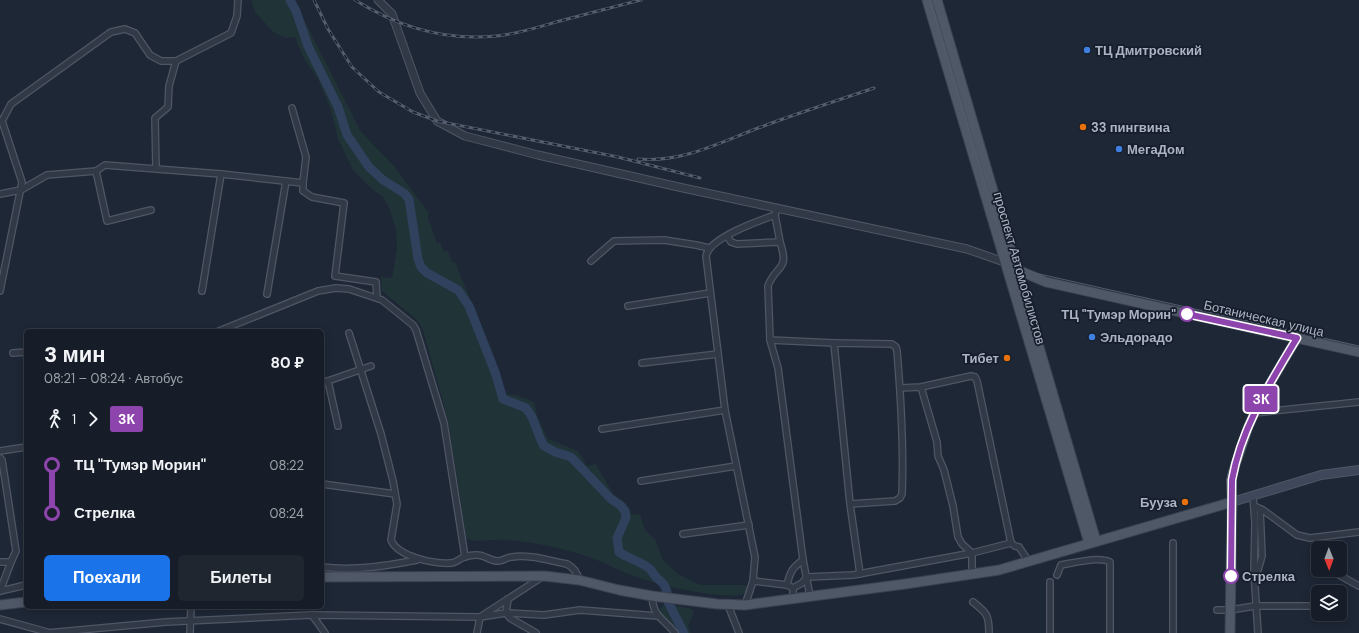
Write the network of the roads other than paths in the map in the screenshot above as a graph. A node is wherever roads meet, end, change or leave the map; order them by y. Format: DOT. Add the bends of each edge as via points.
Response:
graph roads {
  1 [pos="238,0"];
  2 [pos="378,0"];
  3 [pos="927,0"];
  4 [pos="937,0"];
  5 [pos="176,61"];
  6 [pos="292,108"];
  7 [pos="8,110"];
  8 [pos="0,116"];
  9 [pos="156,168"];
  10 [pos="96,171"];
  11 [pos="221,174"];
  12 [pos="286,181"];
  13 [pos="303,183"];
  14 [pos="21,190"];
  15 [pos="0,194"];
  16 [pos="151,210"];
  17 [pos="776,212"];
  18 [pos="727,236"];
  19 [pos="780,242"];
  20 [pos="709,248"];
  21 [pos="591,261"];
  22 [pos="1004,262"];
  23 [pos="1016,271"];
  24 [pos="202,291"];
  25 [pos="0,292"];
  26 [pos="710,293"];
  27 [pos="267,294"];
  28 [pos="377,297"];
  29 [pos="628,306"];
  30 [pos="224,329"];
  31 [pos="349,333"];
  32 [pos="1297,338"];
  33 [pos="770,340"];
  34 [pos="834,343"];
  35 [pos="24,352"];
  36 [pos="1359,352"];
  37 [pos="13,353"];
  38 [pos="718,354"];
  39 [pos="642,363"];
  40 [pos="371,366"];
  41 [pos="360,369"];
  42 [pos="328,381"];
  43 [pos="324,382"];
  44 [pos="921,387"];
  45 [pos="900,388"];
  46 [pos="1359,402"];
  47 [pos="725,410"];
  48 [pos="1254,413"];
  49 [pos="338,426"];
  50 [pos="602,429"];
  51 [pos="24,447"];
  52 [pos="0,451"];
  53 [pos="0,458"];
  54 [pos="736,466"];
  55 [pos="1359,470"];
  56 [pos="641,481"];
  57 [pos="324,484"];
  58 [pos="395,494"];
  59 [pos="1253,496"];
  60 [pos="1232,502"];
  61 [pos="850,504"];
  62 [pos="1254,506"];
  63 [pos="1260,509"];
  64 [pos="749,525"];
  65 [pos="1359,532"];
  66 [pos="683,534"];
  67 [pos="1092,542"];
  68 [pos="1011,543"];
  69 [pos="1173,543"];
  70 [pos="972,553"];
  71 [pos="465,557"];
  72 [pos="418,559"];
  73 [pos="803,560"];
  74 [pos="0,562"];
  75 [pos="11,562"];
  76 [pos="1029,562"];
  77 [pos="324,568"];
  78 [pos="1254,572"];
  79 [pos="860,574"];
  80 [pos="972,574"];
  81 [pos="1057,575"];
  82 [pos="544,576"];
  83 [pos="324,577"];
  84 [pos="807,577"];
  85 [pos="1343,577"];
  86 [pos="579,580"];
  87 [pos="753,581"];
  88 [pos="1050,582"];
  89 [pos="24,585"];
  90 [pos="787,585"];
  91 [pos="1359,586"];
  92 [pos="0,591"];
  93 [pos="793,593"];
  94 [pos="652,596"];
  95 [pos="810,596"];
  96 [pos="508,599"];
  97 [pos="24,602"];
  98 [pos="973,602"];
  99 [pos="0,604"];
  100 [pos="728,605"];
  101 [pos="744,605"];
  102 [pos="1255,606"];
  103 [pos="1311,606"];
  104 [pos="191,609"];
  105 [pos="1217,610"];
  106 [pos="1230,610"];
  107 [pos="506,612"];
  108 [pos="312,615"];
  109 [pos="658,616"];
  110 [pos="480,617"];
  111 [pos="0,619"];
  112 [pos="189,622"];
  113 [pos="47,633"];
  114 [pos="190,633"];
  115 [pos="324,633"];
  116 [pos="477,633"];
  117 [pos="536,633"];
  118 [pos="675,633"];
  119 [pos="739,633"];
  120 [pos="989,633"];
  121 [pos="1050,633"];
  122 [pos="1110,633"];
  123 [pos="1173,633"];
  124 [pos="1230,633"];
  125 [pos="1258,633"];
  1 -- 5 [label="street" via="237,16 231,33"];
  2 -- 17 [label="street" via="392,14 420,93 437,121 464,136"];
  3 -- 22 [label="main road, проспект Автомобилистов"];
  4 -- 23 [label="main road, проспект Автомобилистов"];
  5 -- 7 [label="street" via="161,61 150,55 135,33 124,29 111,32 11,104"];
  5 -- 9 [label="street" via="169,86 168,107 155,118"];
  6 -- 13 [label="street" via="306,157"];
  7 -- 8 [label="street"];
  7 -- 14 [label="street" via="2,121 22,182"];
  9 -- 10 [label="street" via="105,165"];
  9 -- 11 [label="street"];
  10 -- 14 [label="street" via="47,175"];
  10 -- 16 [label="street" via="107,221"];
  11 -- 12 [label="street"];
  11 -- 24 [label="street"];
  12 -- 13 [label="street"];
  12 -- 27 [label="street"];
  13 -- 28 [label="street" via="303,192 312,198 344,203 335,276 376,282"];
  14 -- 15 [label="street"];
  14 -- 25 [label="street"];
  17 -- 18 [label="street"];
  17 -- 19 [label="street"];
  17 -- 22 [label="street" via="967,249"];
  18 -- 19 [label="street" via="731,242 737,244"];
  18 -- 20 [label="street"];
  19 -- 33 [label="street" via="783,265 768,286"];
  20 -- 21 [label="street" via="664,240 614,241"];
  20 -- 26 [label="street" via="706,256"];
  22 -- 23 [label="main road, Ботаническая улица"];
  22 -- 67 [label="main road, проспект Автомобилистов"];
  23 -- 32 [label="main road, Ботаническая улица" via="1046,282"];
  23 -- 67 [label="main road, проспект Автомобилистов"];
  26 -- 29 [label="street"];
  26 -- 38 [label="street"];
  28 -- 30 [label="street" via="349,289 318,291"];
  28 -- 71 [label="street" via="413,324 416,330 444,423"];
  31 -- 41 [label="street"];
  32 -- 36 [label="main road, Ботаническая улица"];
  32 -- 48 [label="main road"];
  33 -- 34 [label="street"];
  33 -- 73 [label="street" via="778,368"];
  34 -- 45 [label="street" via="892,344 898,351"];
  34 -- 61 [label="street"];
  35 -- 37 [label="street"];
  38 -- 39 [label="street"];
  38 -- 47 [label="street"];
  40 -- 41 [label="street"];
  41 -- 42 [label="street"];
  41 -- 58 [label="street" via="381,434"];
  42 -- 43 [label="street"];
  42 -- 49 [label="street"];
  44 -- 45 [label="street"];
  44 -- 68 [label="street" via="975,377"];
  44 -- 70 [label="street" via="953,506 958,537"];
  45 -- 61 [label="street" via="902,494 895,501"];
  46 -- 48 [label="street"];
  47 -- 50 [label="street"];
  47 -- 54 [label="street"];
  48 -- 60 [label="main road" via="1233,472"];
  51 -- 52 [label="street"];
  53 -- 75 [label="street" via="16,551"];
  54 -- 56 [label="street"];
  54 -- 64 [label="street"];
  55 -- 59 [label="main road" via="1321,475"];
  57 -- 58 [label="street"];
  58 -- 72 [label="street" via="397,504 390,540 397,549"];
  59 -- 60 [label="main road"];
  59 -- 62 [label="street"];
  60 -- 67 [label="main road"];
  60 -- 106 [label="main road"];
  61 -- 79 [label="street"];
  62 -- 63 [label="street"];
  62 -- 78 [label="street"];
  63 -- 65 [label="street" via="1302,537"];
  63 -- 78 [label="street" via="1262,556 1258,570"];
  64 -- 66 [label="street"];
  64 -- 87 [label="street" via="755,557"];
  67 -- 76 [label="main road"];
  68 -- 70 [label="street"];
  68 -- 76 [label="street" via="1019,547"];
  69 -- 123 [label="street"];
  70 -- 79 [label="street"];
  70 -- 80 [label="street"];
  71 -- 72 [label="street" via="451,563"];
  71 -- 86 [label="street" via="483,556 494,561 528,557 567,564 577,573"];
  72 -- 77 [label="street" via="375,567"];
  73 -- 84 [label="street"];
  73 -- 90 [label="street" via="789,573"];
  74 -- 75 [label="street"];
  75 -- 92 [label="street"];
  76 -- 80 [label="main road"];
  78 -- 102 [label="street"];
  79 -- 84 [label="street"];
  80 -- 95 [label="main road"];
  81 -- 122 [label="street" via="1061,566 1092,560 1110,562"];
  82 -- 83 [label="main road"];
  82 -- 86 [label="main road"];
  82 -- 96 [label="street"];
  84 -- 93 [label="street"];
  84 -- 95 [label="street"];
  85 -- 91 [label="street"];
  86 -- 94 [label="main road"];
  87 -- 90 [label="street"];
  87 -- 101 [label="street"];
  88 -- 121 [label="street"];
  89 -- 92 [label="street"];
  90 -- 93 [label="street"];
  93 -- 95 [label="main road"];
  93 -- 101 [label="main road"];
  94 -- 100 [label="main road"];
  94 -- 109 [label="street" via="653,607"];
  96 -- 107 [label="street"];
  96 -- 110 [label="street"];
  97 -- 99 [label="main road"];
  98 -- 120 [label="street" via="988,616"];
  100 -- 101 [label="main road"];
  100 -- 119 [label="street"];
  102 -- 103 [label="street"];
  102 -- 106 [label="street"];
  102 -- 125 [label="street"];
  104 -- 112 [label="street"];
  105 -- 106 [label="street"];
  106 -- 124 [label="main road"];
  107 -- 109 [label="street" via="544,614 580,610"];
  107 -- 110 [label="street"];
  107 -- 117 [label="street" via="510,618"];
  108 -- 110 [label="street"];
  108 -- 112 [label="street"];
  108 -- 115 [label="street"];
  109 -- 118 [label="street"];
  110 -- 116 [label="street"];
  111 -- 113 [label="street"];
  112 -- 113 [label="street"];
  112 -- 114 [label="street"];
}
